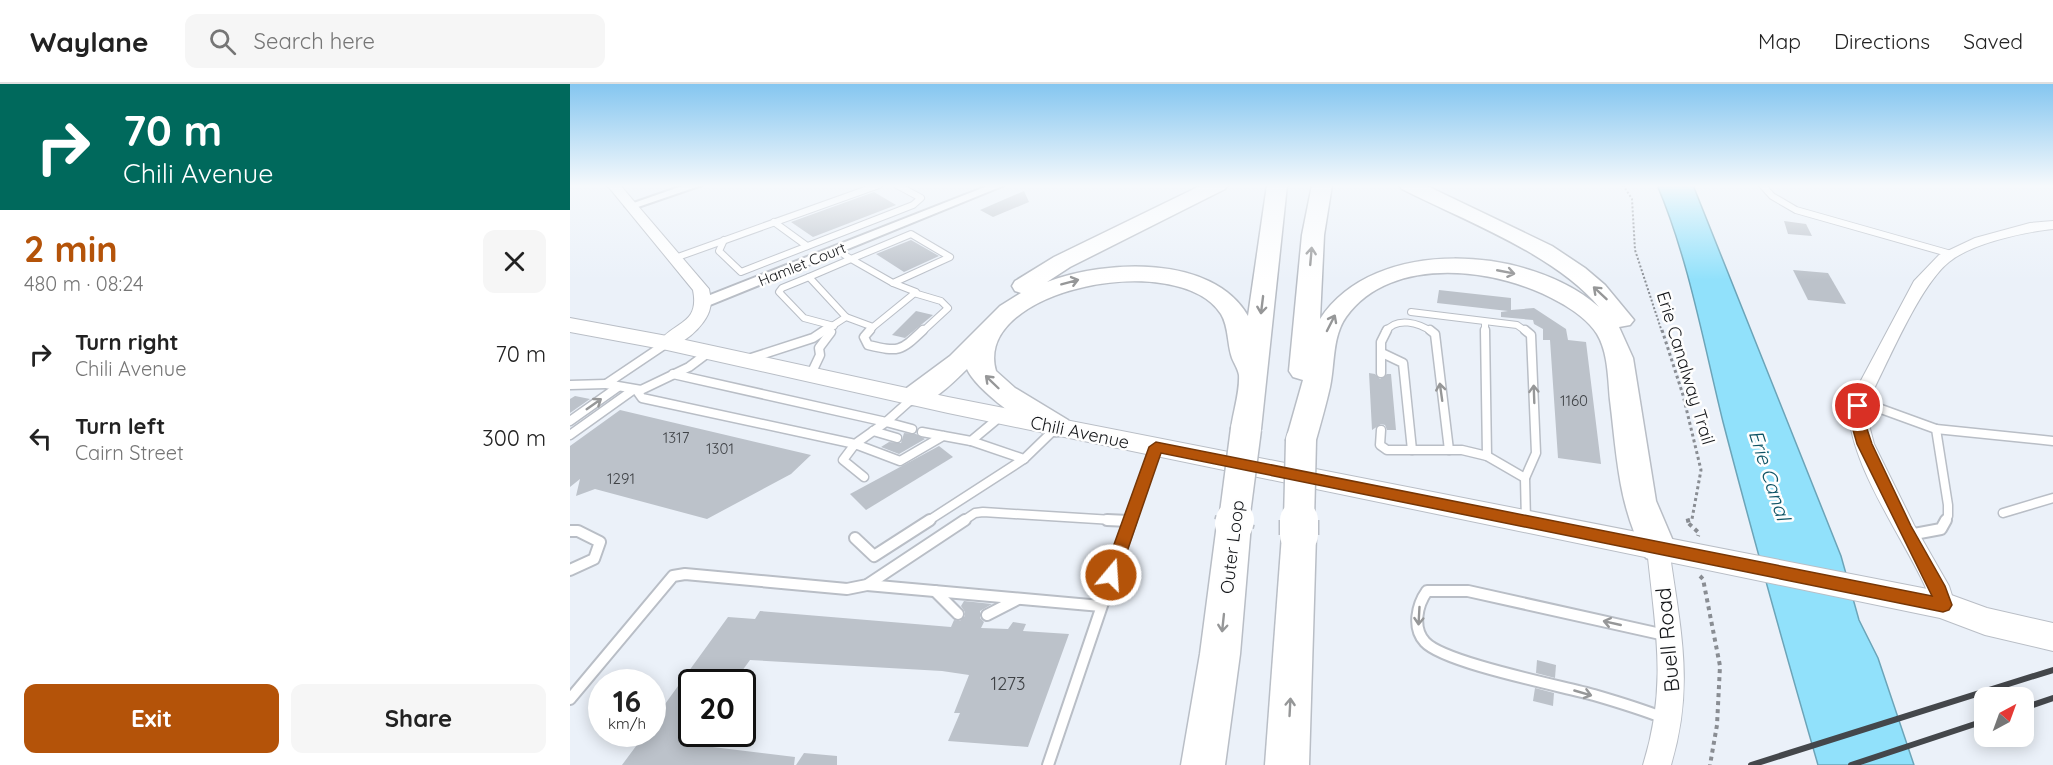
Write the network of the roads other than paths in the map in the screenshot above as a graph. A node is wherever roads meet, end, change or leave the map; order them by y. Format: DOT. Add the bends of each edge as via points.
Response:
graph roads {
  1 [pos="640,217"];
  2 [pos="789,217"];
  3 [pos="881,217"];
  4 [pos="920,217"];
  5 [pos="1155,217"];
  6 [pos="1273,217"];
  7 [pos="1316,217"];
  8 [pos="1474,217"];
  9 [pos="1820,217"];
  10 [pos="774,222"];
  11 [pos="2053,225"];
  12 [pos="724,240"];
  13 [pos="807,246"];
  14 [pos="837,250"];
  15 [pos="1951,254"];
  16 [pos="675,258"];
  17 [pos="851,259"];
  18 [pos="809,277"];
  19 [pos="892,283"];
  20 [pos="914,293"];
  21 [pos="705,302"];
  22 [pos="1411,312"];
  23 [pos="846,317"];
  24 [pos="1485,322"];
  25 [pos="570,325"];
  26 [pos="834,326"];
  27 [pos="873,327"];
  28 [pos="986,335"];
  29 [pos="667,343"];
  30 [pos="709,352"];
  31 [pos="1382,353"];
  32 [pos="744,360"];
  33 [pos="1381,373"];
  34 [pos="673,374"];
  35 [pos="811,374"];
  36 [pos="1253,374"];
  37 [pos="606,384"];
  38 [pos="570,385"];
  39 [pos="618,387"];
  40 [pos="635,391"];
  41 [pos="914,397"];
  42 [pos="1859,401"];
  43 [pos="1001,416"];
  44 [pos="570,421"];
  45 [pos="886,422"];
  46 [pos="1057,427"];
  47 [pos="912,429"];
  48 [pos="1936,429"];
  49 [pos="1381,430"];
  50 [pos="873,431"];
  51 [pos="922,432"];
  52 [pos="570,435"];
  53 [pos="943,436"];
  54 [pos="897,438"];
  55 [pos="1301,440"];
  56 [pos="971,441"];
  57 [pos="2053,441"];
  58 [pos="855,444"];
  59 [pos="1156,447"];
  60 [pos="1412,450"];
  61 [pos="1449,450"];
  62 [pos="1486,456"];
  63 [pos="1024,459"];
  64 [pos="864,477"];
  65 [pos="1525,478"];
  66 [pos="2053,498"];
  67 [pos="2003,513"];
  68 [pos="1129,521"];
  69 [pos="1526,522"];
  70 [pos="570,531"];
  71 [pos="1908,535"];
  72 [pos="855,538"];
  73 [pos="1658,548"];
  74 [pos="570,570"];
  75 [pos="867,585"];
  76 [pos="934,591"];
  77 [pos="1019,598"];
  78 [pos="1943,605"];
  79 [pos="1101,606"];
  80 [pos="958,614"];
  81 [pos="987,615"];
  82 [pos="2053,619"];
  83 [pos="1669,636"];
  84 [pos="2053,637"];
  85 [pos="570,699"];
  86 [pos="1670,721"];
  87 [pos="1048,765"];
  88 [pos="1203,765"];
  89 [pos="1287,765"];
  90 [pos="1656,765"];
  1 -- 16 [label="street"];
  2 -- 10 [label="lane"];
  3 -- 13 [label="lane"];
  4 -- 14 [label="street, Hamlet Court"];
  5 -- 41 [label="highway" via="1041,274 1006,300 924,378"];
  6 -- 36 [label="highway, Outer Loop, one-way"];
  55 -- 7 [label="highway, one-way" via="1305,326"];
  73 -- 8 [label="highway, one-way" via="1661,506 1640,362 1631,338 1612,304 1582,277 1544,251"];
  9 -- 15 [label="lane"];
  10 -- 12 [label="lane"];
  10 -- 13 [label="lane"];
  11 -- 15 [label="street" via="1980,240"];
  12 -- 13 [label="lane" via="719,251 741,272"];
  12 -- 16 [label="lane"];
  14 -- 17 [label="lane"];
  14 -- 21 [label="street, Hamlet Court"];
  15 -- 42 [label="street" via="1922,281"];
  16 -- 21 [label="street" via="701,289"];
  17 -- 18 [label="lane"];
  17 -- 19 [label="lane"];
  17 -- 19 [label="lane" via="911,234 950,257"];
  18 -- 23 [label="lane"];
  18 -- 26 [label="lane" via="779,292 804,318"];
  19 -- 20 [label="lane"];
  20 -- 27 [label="lane"];
  20 -- 27 [label="lane" via="941,301 948,308 915,341 897,350 868,345 864,337"];
  21 -- 29 [label="street" via="698,320"];
  22 -- 24 [label="lane"];
  23 -- 26 [label="lane"];
  23 -- 27 [label="lane"];
  24 -- 62 [label="lane"];
  65 -- 24 [label="lane, one-way" via="1536,453 1531,335 1517,325"];
  25 -- 29 [label="main road, Chili Avenue"];
  26 -- 32 [label="lane" via="802,343"];
  26 -- 35 [label="lane" via="819,348 820,355"];
  28 -- 36 [label="highway, one-way" via="1012,309 1057,286 1105,274 1173,278 1204,290 1229,307 1240,328"];
  28 -- 41 [label="highway" via="941,380"];
  46 -- 28 [label="highway, one-way" via="991,384 982,371"];
  29 -- 30 [label="main road, Chili Avenue"];
  29 -- 37 [label="lane"];
  30 -- 32 [label="main road, Chili Avenue"];
  30 -- 34 [label="lane"];
  31 -- 33 [label="lane"];
  31 -- 60 [label="lane" via="1403,363"];
  61 -- 31 [label="lane, one-way" via="1436,334 1427,327 1399,323 1390,326 1383,334"];
  32 -- 35 [label="main road, Chili Avenue"];
  34 -- 40 [label="lane"];
  34 -- 45 [label="lane"];
  35 -- 41 [label="main road, Chili Avenue"];
  36 -- 88 [label="highway, Outer Loop, one-way, bridge"];
  37 -- 38 [label="lane"];
  37 -- 39 [label="lane"];
  39 -- 40 [label="lane"];
  44 -- 39 [label="lane, one-way"];
  40 -- 52 [label="lane"];
  40 -- 58 [label="lane" via="642,398"];
  41 -- 43 [label="main road, Chili Avenue"];
  41 -- 45 [label="lane"];
  42 -- 48 [label="lane"];
  42 -- 71 [label="street" via="1857,417 1864,444"];
  43 -- 46 [label="main road, Chili Avenue"];
  43 -- 56 [label="lane"];
  45 -- 47 [label="lane"];
  45 -- 50 [label="lane"];
  46 -- 59 [label="main road, Chili Avenue"];
  46 -- 63 [label="lane"];
  48 -- 57 [label="lane"];
  48 -- 71 [label="lane" via="1948,516 1941,529"];
  49 -- 60 [label="lane" via="1380,445 1387,450"];
  50 -- 54 [label="lane"];
  50 -- 58 [label="lane"];
  51 -- 53 [label="lane"];
  53 -- 56 [label="lane"];
  53 -- 58 [label="lane" via="922,444 900,461"];
  55 -- 73 [label="highway, one-way" via="1316,385 1320,346 1346,302 1376,281 1412,269 1453,266 1519,275 1554,288 1587,308 1614,342 1639,501"];
  89 -- 55 [label="highway, one-way, bridge"];
  56 -- 63 [label="lane"];
  58 -- 64 [label="lane" via="843,460"];
  59 -- 68 [label="lane"];
  59 -- 69 [label="main road, Chili Avenue"];
  60 -- 61 [label="lane"];
  61 -- 62 [label="lane"];
  62 -- 65 [label="lane"];
  63 -- 72 [label="lane" via="874,556"];
  65 -- 69 [label="lane"];
  66 -- 67 [label="lane"];
  68 -- 75 [label="lane" via="975,513"];
  68 -- 79 [label="lane"];
  69 -- 73 [label="main road, Chili Avenue"];
  70 -- 74 [label="lane" via="600,542 594,559"];
  71 -- 78 [label="street" via="1937,586"];
  73 -- 78 [label="main road, Chili Avenue"];
  73 -- 83 [label="street, Buell Road"];
  75 -- 76 [label="lane"];
  75 -- 85 [label="lane" via="847,589 673,576"];
  76 -- 77 [label="lane"];
  76 -- 80 [label="lane"];
  77 -- 79 [label="lane"];
  77 -- 81 [label="lane"];
  78 -- 82 [label="main road, Chili Avenue" via="1993,608"];
  78 -- 84 [label="main road, Chili Avenue" via="1985,621"];
  79 -- 87 [label="lane"];
  83 -- 86 [label="street, Buell Road" via="1674,681"];
  83 -- 86 [label="lane, one-way" via="1468,591 1427,591 1421,599 1417,623 1423,640 1444,653 1510,675 1637,707"];
  86 -- 90 [label="street, Buell Road"];
}
